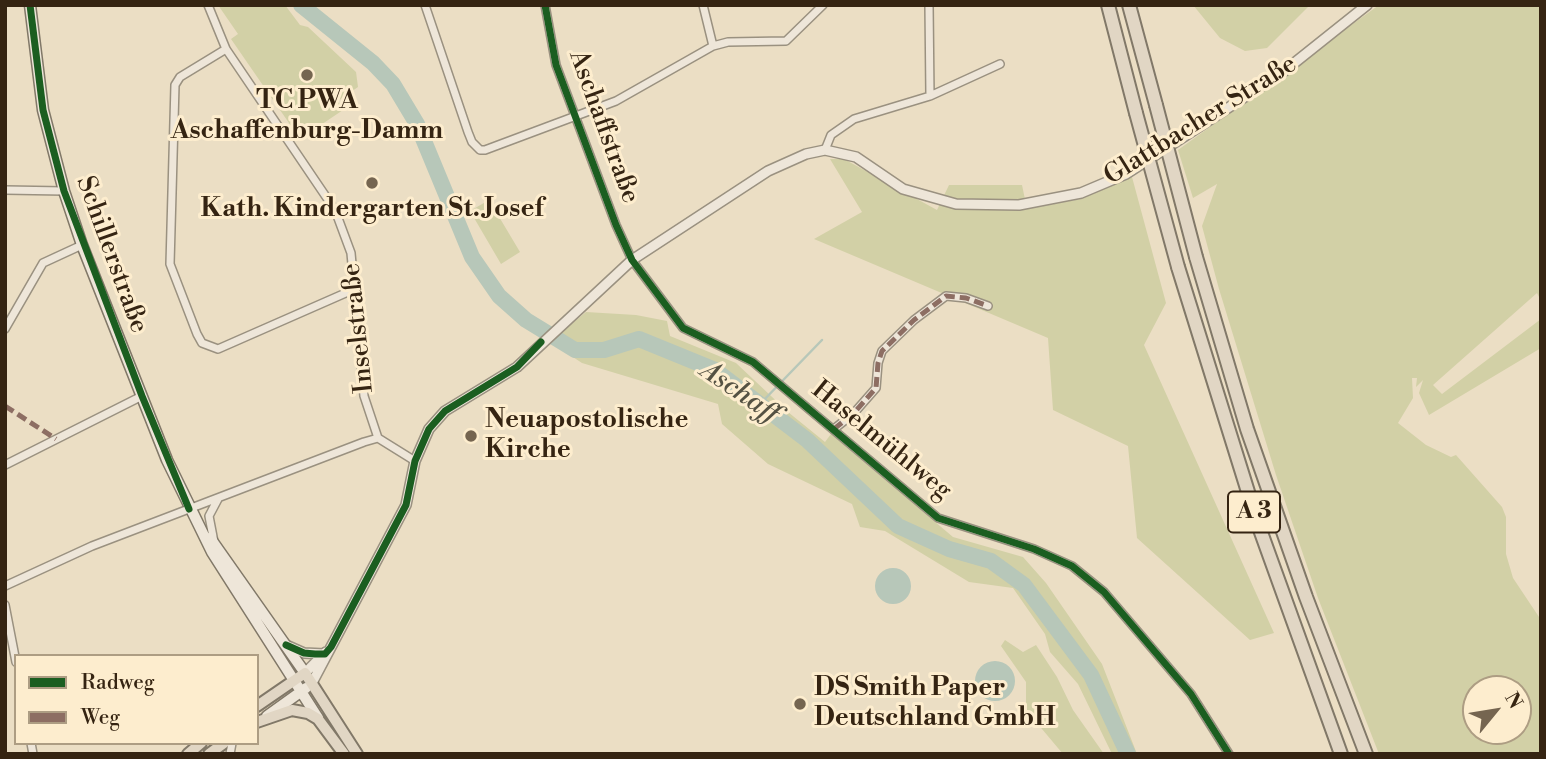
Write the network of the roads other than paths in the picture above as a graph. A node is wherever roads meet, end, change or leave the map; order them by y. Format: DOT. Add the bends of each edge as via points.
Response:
graph roads {
  1 [pos="30,5"];
  2 [pos="208,5"];
  3 [pos="425,5"];
  4 [pos="545,5"];
  5 [pos="703,5"];
  6 [pos="823,5"];
  7 [pos="929,5"];
  8 [pos="1108,5"];
  9 [pos="1129,5"];
  10 [pos="1367,5"];
  11 [pos="713,46"];
  12 [pos="226,49"];
  13 [pos="1000,64"];
  14 [pos="930,96"];
  15 [pos="574,119"];
  16 [pos="825,150"];
  17 [pos="5,190"];
  18 [pos="64,191"];
  19 [pos="82,245"];
  20 [pos="632,260"];
  21 [pos="357,288"];
  22 [pos="988,306"];
  23 [pos="5,329"];
  24 [pos="142,396"];
  25 [pos="834,429"];
  26 [pos="378,438"];
  27 [pos="415,461"];
  28 [pos="5,465"];
  29 [pos="219,498"];
  30 [pos="189,509"];
  31 [pos="215,544"];
  32 [pos="5,586"];
  33 [pos="5,605"];
  34 [pos="286,645"];
  35 [pos="328,651"];
  36 [pos="14,654"];
  37 [pos="308,678"];
  38 [pos="294,682"];
  39 [pos="301,692"];
  40 [pos="259,705"];
  41 [pos="262,719"];
  42 [pos="318,719"];
  43 [pos="344,754"];
  44 [pos="357,754"];
  45 [pos="1228,754"];
  46 [pos="1342,754"];
  47 [pos="1366,754"];
  1 -- 18 [label="main road, Schillerstraße" via="43,110"];
  2 -- 12 [label="street, Inselstraße"];
  3 -- 15 [label="street" via="456,103 480,150"];
  4 -- 15 [label="street, Aschaffstraße" via="556,65"];
  5 -- 11 [label="street"];
  6 -- 11 [label="street" via="786,41"];
  7 -- 14 [label="street"];
  8 -- 46 [label="highway, A 3, bridge" via="1178,267 1258,524"];
  9 -- 47 [label="highway, A 3, bridge" via="1247,429"];
  10 -- 16 [label="street, Glattbacher Straße" via="1283,72 1126,174 1081,193 1019,205 956,204 903,189 856,157"];
  11 -- 15 [label="street" via="617,101"];
  12 -- 21 [label="street, Inselstraße" via="335,210 351,253"];
  12 -- 21 [label="street" via="180,77 175,85 170,264 197,334 202,343 218,349"];
  13 -- 14 [label="street"];
  14 -- 16 [label="street" via="854,119 831,135"];
  15 -- 20 [label="street, Aschaffstraße"];
  16 -- 20 [label="street" via="768,171"];
  17 -- 18 [label="street"];
  18 -- 19 [label="main road, Schillerstraße"];
  19 -- 23 [label="street" via="43,263"];
  19 -- 24 [label="main road, Schillerstraße"];
  20 -- 25 [label="street, Haselmühlweg" via="682,328 742,355"];
  20 -- 27 [label="street" via="517,366 445,411 429,429"];
  21 -- 26 [label="street, Inselstraße" via="362,379"];
  22 -- 25 [label="street, Haselmühlweg" via="946,296 914,320 882,351 876,388"];
  24 -- 28 [label="street"];
  24 -- 30 [label="main road, Schillerstraße"];
  25 -- 45 [label="street, Haselmühlweg" via="938,517 1072,566 1104,592 1191,694"];
  26 -- 27 [label="street"];
  26 -- 29 [label="street"];
  27 -- 35 [label="street" via="406,505"];
  29 -- 30 [label="street"];
  29 -- 31 [label="street" via="208,524"];
  30 -- 31 [label="main road"];
  30 -- 32 [label="street"];
  30 -- 38 [label="main road"];
  31 -- 34 [label="main road"];
  33 -- 36 [label="street"];
  34 -- 35 [label="street" via="304,653"];
  34 -- 37 [label="main road"];
  35 -- 37 [label="street"];
  37 -- 38 [label="main road"];
  37 -- 39 [label="main road"];
  37 -- 44 [label="main road"];
  38 -- 39 [label="main road"];
  38 -- 40 [label="main road"];
  39 -- 41 [label="main road"];
  39 -- 42 [label="main road"];
  41 -- 42 [label="main road" via="292,710"];
  42 -- 43 [label="main road"];
}
